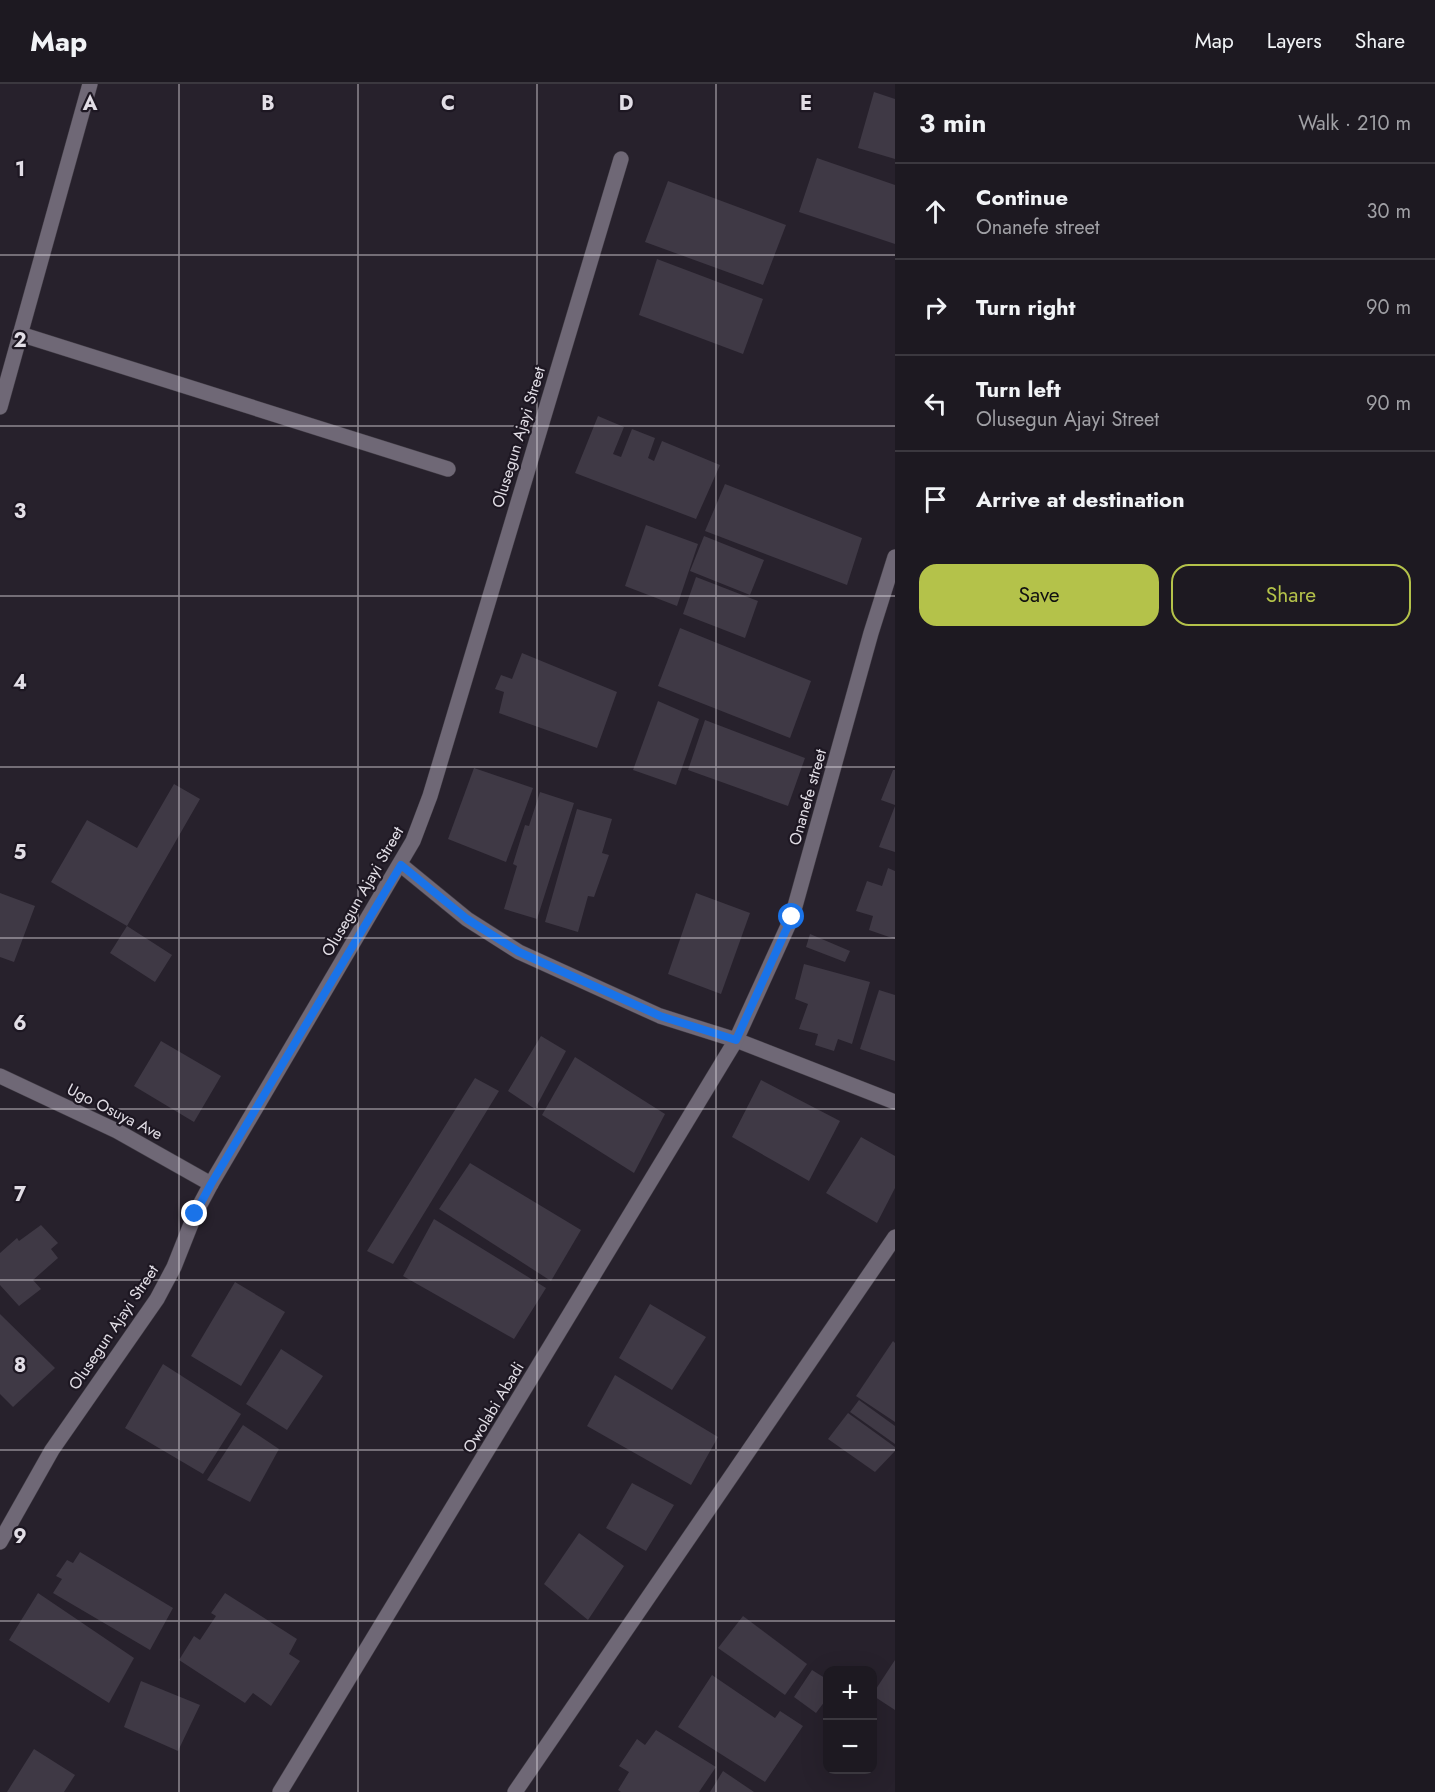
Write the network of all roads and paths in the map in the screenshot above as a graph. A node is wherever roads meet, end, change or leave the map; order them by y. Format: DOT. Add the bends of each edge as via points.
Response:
graph roads {
  1 [pos="90,84"];
  2 [pos="621,159"];
  3 [pos="20,334"];
  4 [pos="0,403"];
  5 [pos="448,469"];
  6 [pos="895,557"];
  7 [pos="401,865"];
  8 [pos="736,1040"];
  9 [pos="0,1076"];
  10 [pos="895,1102"];
  11 [pos="211,1184"];
  12 [pos="895,1237"];
  13 [pos="0,1542"];
  14 [pos="280,1792"];
  15 [pos="515,1792"];
  1 -- 3 [label="street"];
  2 -- 7 [label="street, Olusegun Ajayi Street" via="430,796"];
  3 -- 4 [label="street"];
  3 -- 5 [label="street"];
  6 -- 8 [label="street, Onanefe street" via="792,917"];
  7 -- 8 [label="street" via="467,919 519,952 660,1016"];
  7 -- 11 [label="street, Olusegun Ajayi Street"];
  8 -- 10 [label="street"];
  8 -- 14 [label="street, Owolabi Abadi"];
  9 -- 11 [label="street, Ugo Osuya Ave" via="117,1131"];
  11 -- 13 [label="street, Olusegun Ajayi Street" via="157,1299 52,1450"];
  12 -- 15 [label="street"];
}
